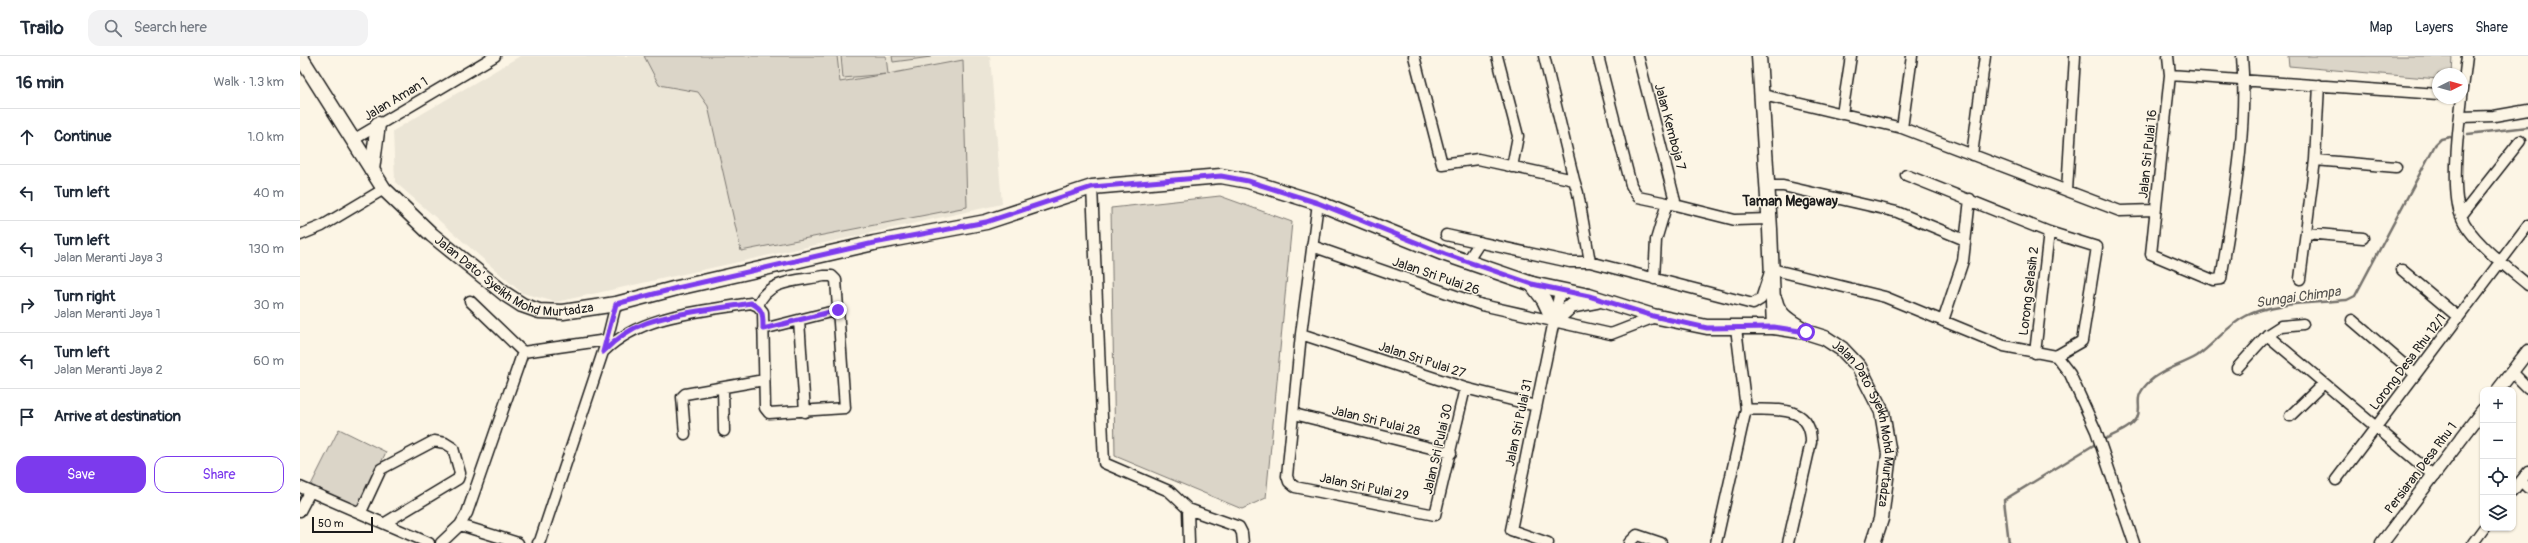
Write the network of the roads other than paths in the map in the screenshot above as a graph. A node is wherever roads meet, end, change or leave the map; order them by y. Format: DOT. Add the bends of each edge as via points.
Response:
graph roads {
  1 [pos="300,56"];
  2 [pos="495,56"];
  3 [pos="1414,56"];
  4 [pos="1497,56"];
  5 [pos="1544,56"];
  6 [pos="1598,56"];
  7 [pos="1638,56"];
  8 [pos="1759,56"];
  9 [pos="1851,56"];
  10 [pos="1912,56"];
  11 [pos="1985,56"];
  12 [pos="2075,56"];
  13 [pos="2168,56"];
  14 [pos="2242,56"];
  15 [pos="2467,56"];
  16 [pos="2466,68"];
  17 [pos="2170,74"];
  18 [pos="2244,80"];
  19 [pos="2319,85"];
  20 [pos="2432,94"];
  21 [pos="1763,95"];
  22 [pos="2462,104"];
  23 [pos="2528,110"];
  24 [pos="1842,114"];
  25 [pos="2461,117"];
  26 [pos="378,124"];
  27 [pos="1902,128"];
  28 [pos="353,140"];
  29 [pos="2520,140"];
  30 [pos="1972,155"];
  31 [pos="2315,160"];
  32 [pos="1512,167"];
  33 [pos="2396,167"];
  34 [pos="372,170"];
  35 [pos="1906,175"];
  36 [pos="1574,180"];
  37 [pos="1767,186"];
  38 [pos="1092,187"];
  39 [pos="384,189"];
  40 [pos="2067,191"];
  41 [pos="1970,199"];
  42 [pos="1318,203"];
  43 [pos="1672,204"];
  44 [pos="2155,210"];
  45 [pos="2461,216"];
  46 [pos="1769,219"];
  47 [pos="2528,225"];
  48 [pos="2050,232"];
  49 [pos="2306,233"];
  50 [pos="300,235"];
  51 [pos="1446,235"];
  52 [pos="2363,238"];
  53 [pos="1965,240"];
  54 [pos="1480,242"];
  55 [pos="1312,246"];
  56 [pos="2501,260"];
  57 [pos="1467,262"];
  58 [pos="1590,262"];
  59 [pos="1771,269"];
  60 [pos="2402,270"];
  61 [pos="2300,278"];
  62 [pos="1654,279"];
  63 [pos="1532,284"];
  64 [pos="2528,285"];
  65 [pos="1772,290"];
  66 [pos="1560,291"];
  67 [pos="470,301"];
  68 [pos="1603,301"];
  69 [pos="616,304"];
  70 [pos="758,306"];
  71 [pos="838,310"];
  72 [pos="1655,317"];
  73 [pos="2458,317"];
  74 [pos="799,320"];
  75 [pos="2352,320"];
  76 [pos="1554,321"];
  77 [pos="1943,321"];
  78 [pos="2303,324"];
  79 [pos="1774,327"];
  80 [pos="1738,328"];
  81 [pos="763,329"];
  82 [pos="1806,332"];
  83 [pos="1301,334"];
  84 [pos="2267,335"];
  85 [pos="607,340"];
  86 [pos="2528,351"];
  87 [pos="523,352"];
  88 [pos="603,352"];
  89 [pos="2035,353"];
  90 [pos="2056,356"];
  91 [pos="2237,368"];
  92 [pos="2512,372"];
  93 [pos="2415,374"];
  94 [pos="764,380"];
  95 [pos="2324,383"];
  96 [pos="2500,387"];
  97 [pos="1465,388"];
  98 [pos="2528,388"];
  99 [pos="723,389"];
  100 [pos="1536,406"];
  101 [pos="1746,409"];
  102 [pos="805,412"];
  103 [pos="1294,414"];
  104 [pos="2480,414"];
  105 [pos="2290,416"];
  106 [pos="2376,427"];
  107 [pos="724,431"];
  108 [pos="685,434"];
  109 [pos="1451,453"];
  110 [pos="2528,472"];
  111 [pos="2434,476"];
  112 [pos="2336,480"];
  113 [pos="2524,485"];
  114 [pos="300,487"];
  115 [pos="310,492"];
  116 [pos="1188,509"];
  117 [pos="300,511"];
  118 [pos="361,512"];
  119 [pos="1435,515"];
  120 [pos="385,523"];
  121 [pos="460,525"];
  122 [pos="2482,531"];
  123 [pos="1243,538"];
  124 [pos="2476,542"];
  125 [pos="429,543"];
  126 [pos="441,543"];
  127 [pos="518,543"];
  128 [pos="538,543"];
  129 [pos="1189,543"];
  130 [pos="1548,543"];
  131 [pos="1629,543"];
  132 [pos="1661,543"];
  133 [pos="1716,543"];
  134 [pos="1788,543"];
  135 [pos="1873,543"];
  136 [pos="2134,543"];
  137 [pos="2382,543"];
  1 -- 28 [label="main road, Jalan Dato' Syeikh Mohd Murtadza"];
  2 -- 26 [label="street, Jalan Aman 1"];
  3 -- 32 [label="street" via="1442,164 1478,159"];
  4 -- 32 [label="street" via="1518,136"];
  5 -- 36 [label="street"];
  6 -- 43 [label="street" via="1631,186 1638,197"];
  7 -- 43 [label="street, Jalan Kemboja 7"];
  8 -- 21 [label="main road"];
  9 -- 24 [label="street"];
  10 -- 27 [label="street"];
  11 -- 30 [label="street"];
  12 -- 40 [label="street"];
  13 -- 17 [label="street, Jalan Sri Pulai 16"];
  14 -- 18 [label="street"];
  15 -- 16 [label="street"];
  17 -- 18 [label="street"];
  17 -- 44 [label="street, Jalan Sri Pulai 16"];
  18 -- 19 [label="street"];
  18 -- 44 [label="street, Jalan Sri Pulai 16" via="2241,154 2221,279 2213,280 2151,254"];
  19 -- 20 [label="street"];
  19 -- 31 [label="street"];
  21 -- 24 [label="street"];
  21 -- 37 [label="main road"];
  22 -- 25 [label="street"];
  23 -- 25 [label="street" via="2494,116"];
  24 -- 27 [label="street"];
  25 -- 45 [label="street" via="2455,185"];
  26 -- 28 [label="street, Jalan Aman 1"];
  26 -- 34 [label="main road"];
  27 -- 30 [label="street"];
  28 -- 34 [label="main road, Jalan Dato' Syeikh Mohd Murtadza"];
  29 -- 45 [label="street"];
  30 -- 40 [label="street"];
  31 -- 33 [label="street"];
  31 -- 49 [label="street"];
  32 -- 36 [label="street"];
  34 -- 39 [label="main road, Jalan Dato' Syeikh Mohd Murtadza"];
  35 -- 41 [label="street"];
  36 -- 58 [label="street"];
  37 -- 46 [label="main road"];
  37 -- 53 [label="street" via="1783,186 1897,212"];
  38 -- 42 [label="main road, Jalan Dato' Syeikh Mohd Murtadza" via="1221,176 1248,181"];
  38 -- 69 [label="main road, Jalan Dato' Syeikh Mohd Murtadza" via="986,222 874,243"];
  38 -- 116 [label="street" via="1104,463 1169,491"];
  39 -- 50 [label="street" via="322,226"];
  39 -- 69 [label="main road, Jalan Dato' Syeikh Mohd Murtadza" via="432,235 522,305 539,311 563,312"];
  40 -- 44 [label="street" via="2120,211"];
  41 -- 48 [label="street"];
  41 -- 53 [label="street"];
  42 -- 55 [label="street"];
  42 -- 57 [label="main road, Jalan Dato' Syeikh Mohd Murtadza"];
  43 -- 46 [label="street" via="1735,220"];
  43 -- 62 [label="street" via="1656,240"];
  45 -- 56 [label="street" via="2486,249"];
  46 -- 59 [label="main road"];
  47 -- 56 [label="street, Lorong Desa Rhu 12/1"];
  48 -- 89 [label="street, Lorong Selasih 2"];
  48 -- 90 [label="street" via="2096,247 2082,341"];
  49 -- 52 [label="street"];
  49 -- 61 [label="street"];
  51 -- 54 [label="street"];
  53 -- 77 [label="street" via="1963,261"];
  54 -- 57 [label="street"];
  54 -- 58 [label="street" via="1570,262"];
  55 -- 76 [label="street, Jalan Sri Pulai 26" via="1482,305"];
  55 -- 83 [label="street"];
  56 -- 64 [label="street"];
  56 -- 73 [label="street, Lorong Desa Rhu 12/1"];
  57 -- 63 [label="main road, Jalan Dato' Syeikh Mohd Murtadza"];
  58 -- 62 [label="street"];
  59 -- 62 [label="street" via="1761,298 1753,304"];
  59 -- 65 [label="main road"];
  59 -- 77 [label="street" via="1885,297"];
  60 -- 73 [label="street"];
  63 -- 66 [label="main road, Jalan Dato' Syeikh Mohd Murtadza"];
  63 -- 76 [label="main road" via="1548,306"];
  65 -- 79 [label="main road"];
  65 -- 80 [label="main road" via="1763,318"];
  65 -- 82 [label="main road" via="1780,313"];
  66 -- 68 [label="main road, Jalan Dato' Syeikh Mohd Murtadza"];
  66 -- 76 [label="street, Jalan Sri Pulai 31"];
  67 -- 87 [label="street"];
  68 -- 72 [label="main road, Jalan Dato' Syeikh Mohd Murtadza"];
  68 -- 76 [label="main road" via="1571,306"];
  69 -- 85 [label="street"];
  70 -- 71 [label="street" via="762,295 772,286 832,276 836,280"];
  70 -- 81 [label="street" via="763,312"];
  70 -- 88 [label="street" via="751,303 645,323 616,339"];
  71 -- 74 [label="street"];
  71 -- 102 [label="street" via="845,408"];
  72 -- 76 [label="street, Jalan Sri Pulai 26" via="1611,334"];
  72 -- 80 [label="main road, Jalan Dato' Syeikh Mohd Murtadza" via="1707,328"];
  73 -- 93 [label="street, Lorong Desa Rhu 12/1"];
  74 -- 81 [label="street"];
  74 -- 102 [label="street"];
  75 -- 93 [label="street"];
  76 -- 100 [label="street, Jalan Sri Pulai 31"];
  77 -- 89 [label="street" via="2004,346"];
  78 -- 84 [label="street" via="2281,326"];
  79 -- 80 [label="main road, Jalan Dato' Syeikh Mohd Murtadza"];
  79 -- 82 [label="main road, Jalan Dato' Syeikh Mohd Murtadza"];
  80 -- 101 [label="street"];
  81 -- 94 [label="street"];
  82 -- 135 [label="main road, Jalan Dato' Syeikh Mohd Murtadza" via="1825,338 1842,349 1858,367 1882,412 1889,454 1881,519"];
  83 -- 97 [label="street, Jalan Sri Pulai 27"];
  83 -- 103 [label="street"];
  84 -- 91 [label="street"];
  84 -- 95 [label="street"];
  85 -- 87 [label="street"];
  85 -- 88 [label="street"];
  86 -- 92 [label="street"];
  87 -- 121 [label="street" via="467,513"];
  88 -- 128 [label="street"];
  89 -- 90 [label="street"];
  90 -- 136 [label="street" via="2070,374 2096,431"];
  92 -- 96 [label="street"];
  92 -- 98 [label="street"];
  93 -- 106 [label="street, Lorong Desa Rhu 12/1"];
  94 -- 99 [label="street"];
  94 -- 102 [label="street" via="766,412"];
  95 -- 105 [label="street"];
  95 -- 106 [label="street"];
  97 -- 100 [label="street, Jalan Sri Pulai 27"];
  97 -- 109 [label="street, Jalan Sri Pulai 30"];
  99 -- 107 [label="street"];
  99 -- 108 [label="street" via="686,394 682,397"];
  100 -- 130 [label="street, Jalan Sri Pulai 31" via="1511,530"];
  101 -- 133 [label="street"];
  101 -- 134 [label="street" via="1795,414 1808,422 1811,431 1811,442"];
  103 -- 109 [label="street, Jalan Sri Pulai 28"];
  103 -- 119 [label="street, Jalan Sri Pulai 29" via="1287,476 1295,487"];
  104 -- 111 [label="street, Persiaran Desa Rhu 1"];
  106 -- 111 [label="street"];
  106 -- 112 [label="street, Lorong Desa Rhu 12/1"];
  109 -- 119 [label="street, Jalan Sri Pulai 30"];
  110 -- 113 [label="street"];
  111 -- 137 [label="street, Persiaran Desa Rhu 1"];
  114 -- 115 [label="street"];
  115 -- 117 [label="street"];
  115 -- 118 [label="street"];
  116 -- 123 [label="street" via="1239,527"];
  116 -- 129 [label="street"];
  118 -- 120 [label="street"];
  118 -- 120 [label="street" via="381,469 434,441 445,442 452,448 460,473 458,479"];
  120 -- 125 [label="street"];
  121 -- 126 [label="street"];
  121 -- 127 [label="street"];
  122 -- 124 [label="street"];
  131 -- 132 [label="street" via="1637,534"];
}
